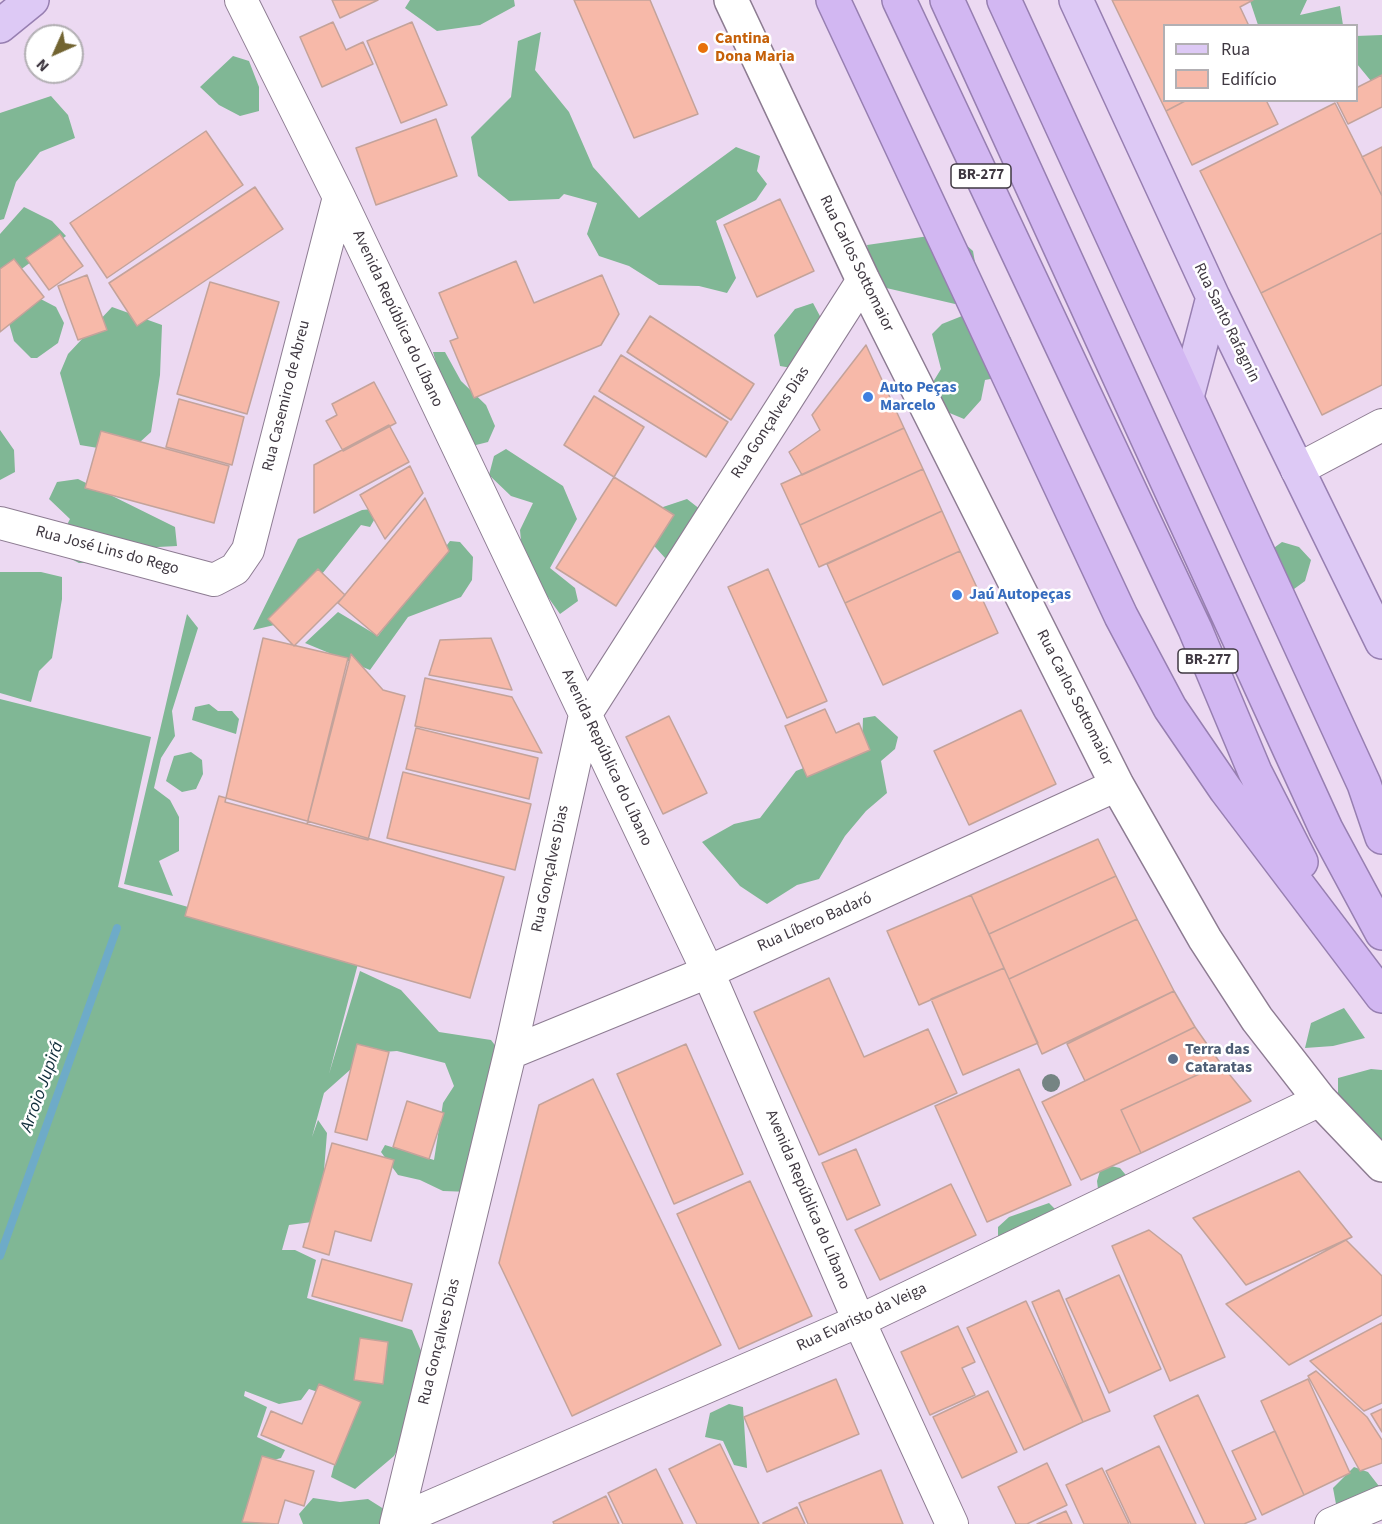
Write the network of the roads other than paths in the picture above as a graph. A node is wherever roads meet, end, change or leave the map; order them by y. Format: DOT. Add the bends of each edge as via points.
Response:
graph roads {
  1 [pos="32,0"];
  2 [pos="241,0"];
  3 [pos="731,0"];
  4 [pos="833,0"];
  5 [pos="899,0"];
  6 [pos="947,0"];
  7 [pos="1004,0"];
  8 [pos="1076,0"];
  9 [pos="0,26"];
  10 [pos="339,197"];
  11 [pos="862,280"];
  12 [pos="1213,297"];
  13 [pos="1187,397"];
  14 [pos="1382,425"];
  15 [pos="1297,470"];
  16 [pos="0,523"];
  17 [pos="214,580"];
  18 [pos="1382,642"];
  19 [pos="585,715"];
  20 [pos="1117,785"];
  21 [pos="1382,837"];
  22 [pos="1382,933"];
  23 [pos="1360,965"];
  24 [pos="708,972"];
  25 [pos="1382,996"];
  26 [pos="510,1053"];
  27 [pos="1320,1100"];
  28 [pos="1382,1165"];
  29 [pos="859,1321"];
  30 [pos="1382,1502"];
  31 [pos="397,1522"];
  32 [pos="952,1524"];
  33 [pos="1331,1524"];
  1 -- 9 [label="main road"];
  2 -- 10 [label="street, Avenida República do Líbano"];
  3 -- 11 [label="street, Rua Carlos Sottomaior"];
  4 -- 23 [label="highway" via="1120,616 1170,708 1226,790"];
  5 -- 23 [label="highway, BR-277" via="1195,629 1255,772 1294,851"];
  6 -- 22 [label="highway, BR-277" via="1326,829"];
  7 -- 13 [label="highway"];
  8 -- 12 [label="main road, Rua Santo Rafagnin"];
  10 -- 17 [label="street, Rua Casemiro de Abreu" via="248,550 235,569"];
  10 -- 19 [label="street, Avenida República do Líbano"];
  11 -- 19 [label="street, Rua Gonçalves Dias"];
  11 -- 20 [label="street, Rua Carlos Sottomaior"];
  12 -- 13 [label="main road"];
  12 -- 15 [label="main road, Rua Santo Rafagnin"];
  13 -- 21 [label="highway" via="1364,784"];
  14 -- 15 [label="street"];
  15 -- 18 [label="main road, Rua Santo Rafagnin"];
  16 -- 17 [label="street, Rua José Lins do Rego"];
  19 -- 24 [label="street, Avenida República do Líbano"];
  19 -- 26 [label="street, Rua Gonçalves Dias"];
  20 -- 24 [label="street, Rua Líbero Badaró"];
  20 -- 27 [label="street, Rua Carlos Sottomaior" via="1211,949 1257,1019"];
  23 -- 25 [label="highway, BR-277"];
  24 -- 26 [label="street, Rua Líbero Badaró"];
  24 -- 29 [label="street, Avenida República do Líbano"];
  26 -- 31 [label="street, Rua Gonçalves Dias"];
  27 -- 28 [label="street, Rua Carlos Sottomaior"];
  27 -- 29 [label="street, Rua Evaristo da Veiga"];
  29 -- 31 [label="street, Rua Evaristo da Veiga"];
  29 -- 32 [label="street, Avenida República do Líbano"];
  30 -- 33 [label="street"];
}
